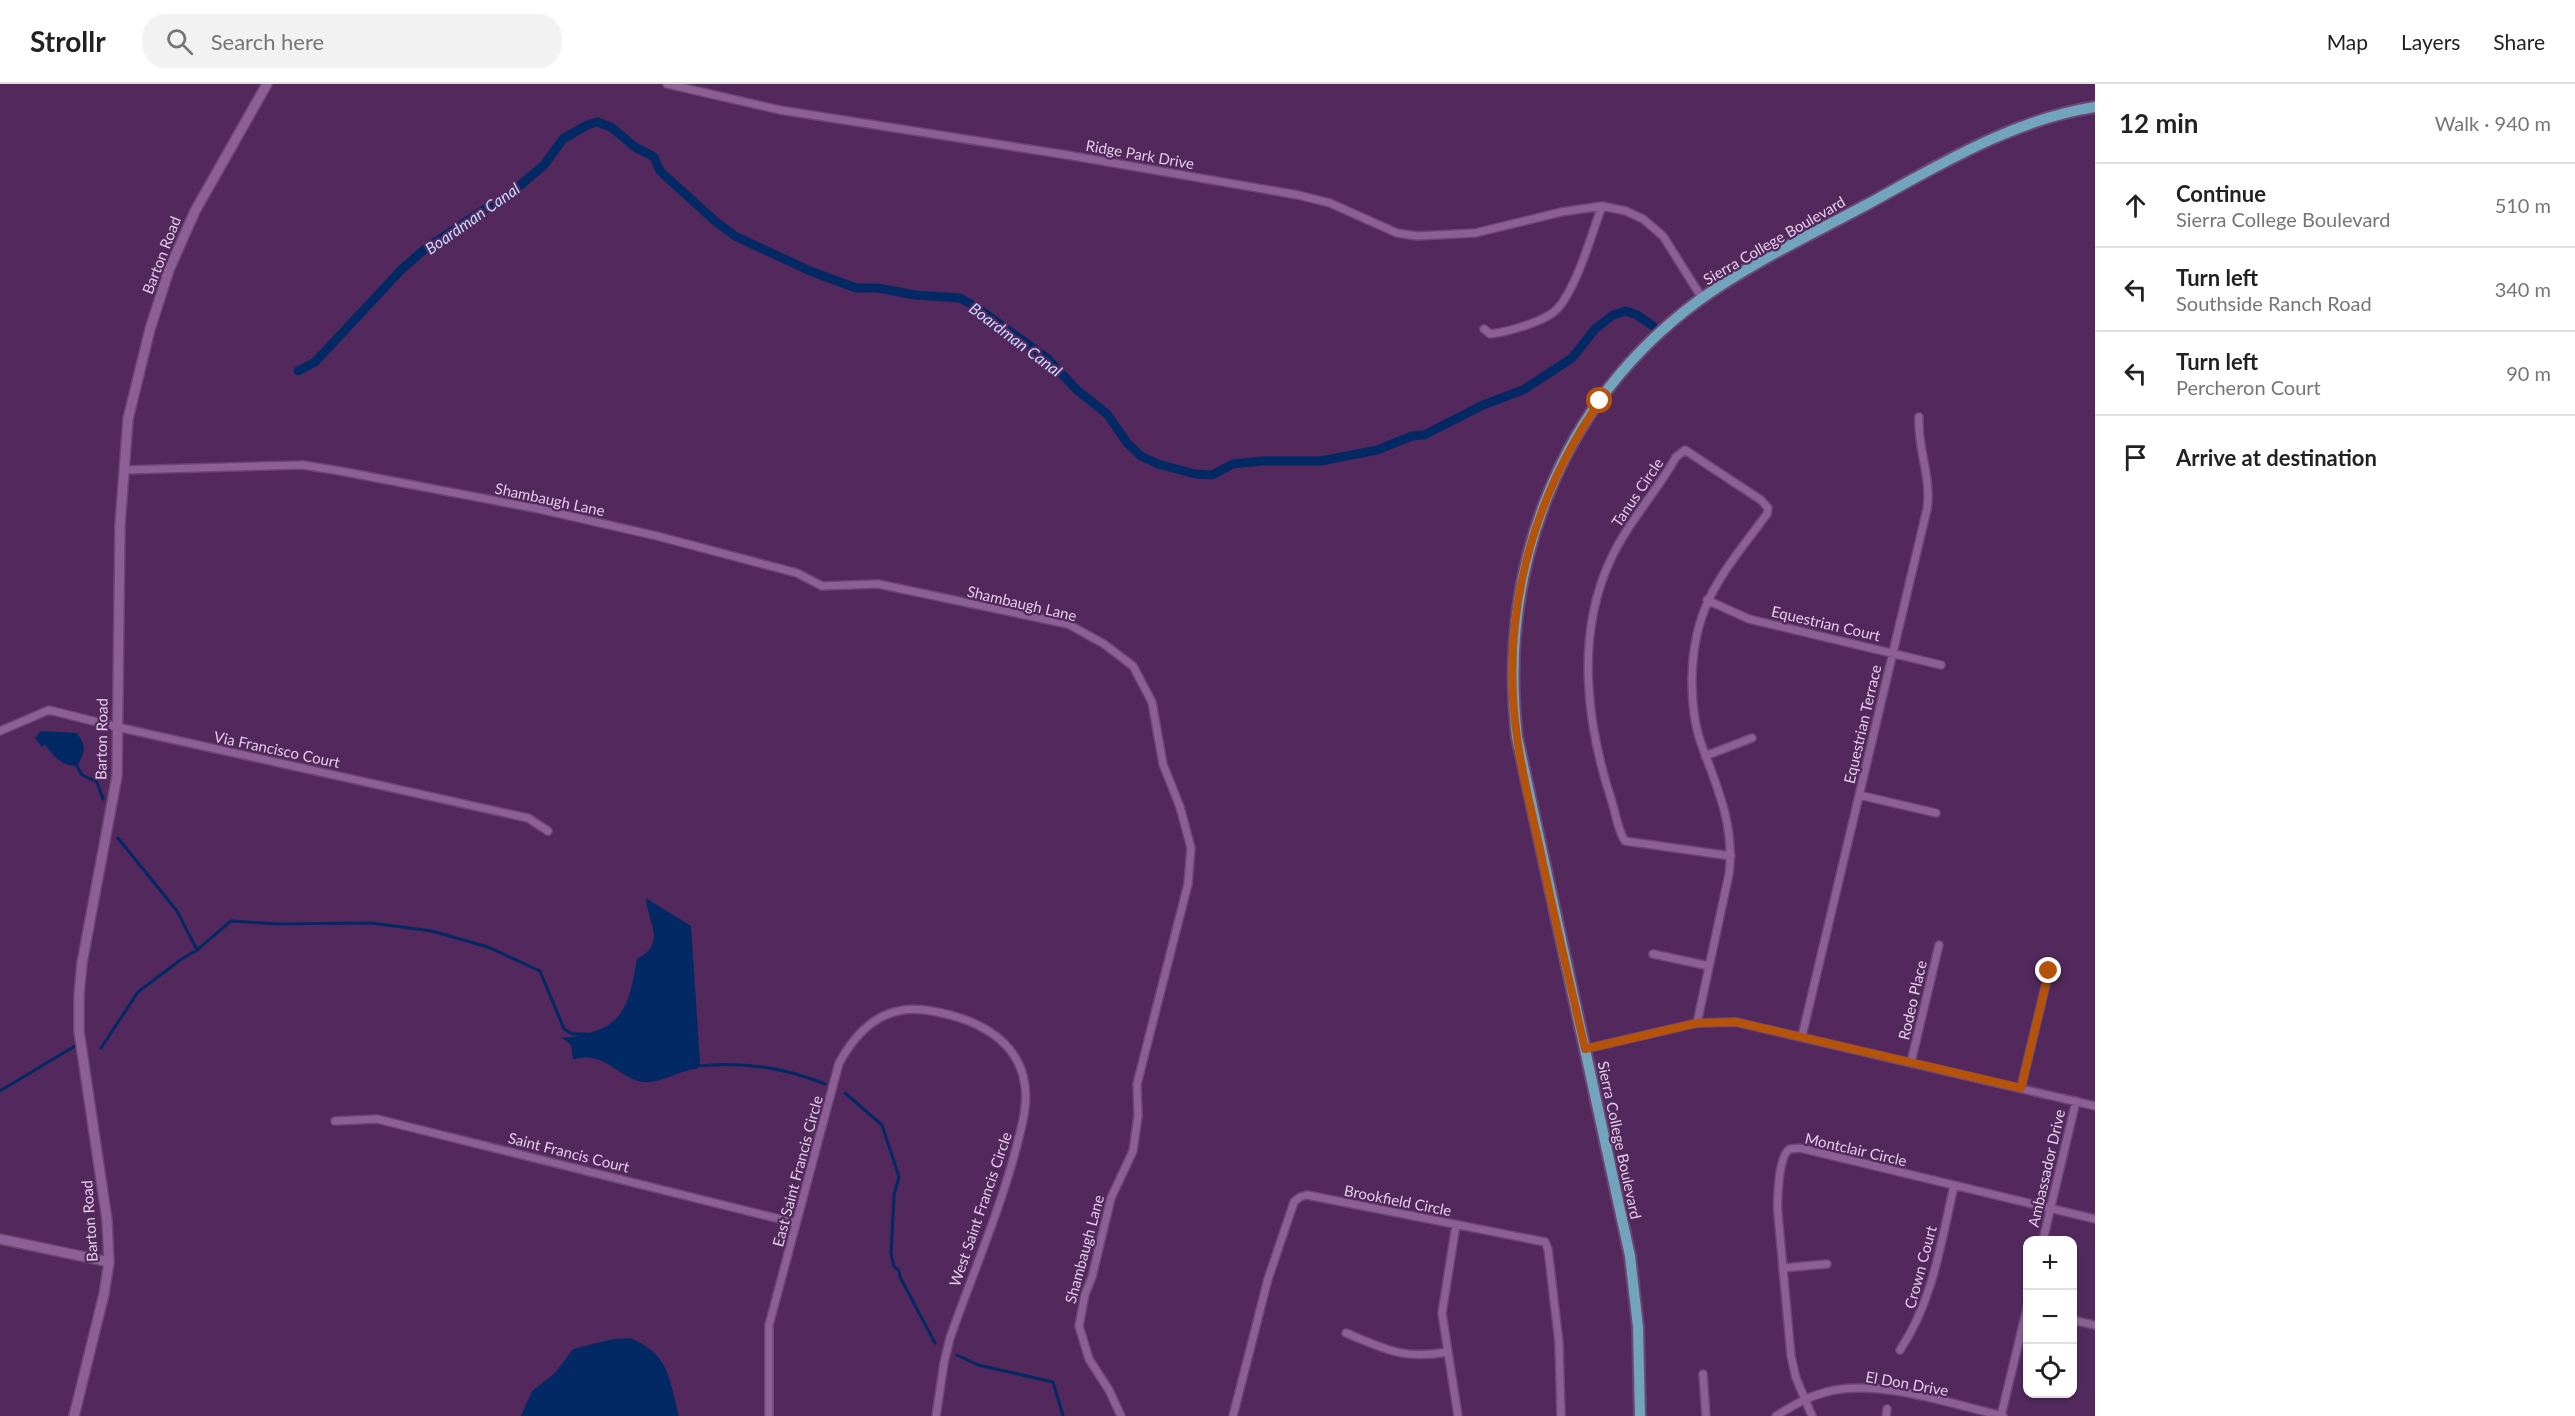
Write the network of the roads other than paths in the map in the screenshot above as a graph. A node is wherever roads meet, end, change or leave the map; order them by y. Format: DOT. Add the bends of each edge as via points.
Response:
graph roads {
  1 [pos="267,84"];
  2 [pos="667,84"];
  3 [pos="2095,107"];
  4 [pos="1602,206"];
  5 [pos="1702,298"];
  6 [pos="1484,329"];
  7 [pos="1919,417"];
  8 [pos="124,470"];
  9 [pos="1707,600"];
  10 [pos="1893,653"];
  11 [pos="1941,665"];
  12 [pos="117,727"];
  13 [pos="0,731"];
  14 [pos="1752,738"];
  15 [pos="1705,756"];
  16 [pos="1859,795"];
  17 [pos="1936,813"];
  18 [pos="548,831"];
  19 [pos="1731,856"];
  20 [pos="1939,945"];
  21 [pos="1653,954"];
  22 [pos="1709,966"];
  23 [pos="2049,971"];
  24 [pos="946,1013"];
  25 [pos="1697,1023"];
  26 [pos="1802,1036"];
  27 [pos="1585,1049"];
  28 [pos="1911,1062"];
  29 [pos="2021,1088"];
  30 [pos="2076,1101"];
  31 [pos="2095,1106"];
  32 [pos="335,1121"];
  33 [pos="1954,1186"];
  34 [pos="2050,1208"];
  35 [pos="2095,1219"];
  36 [pos="796,1223"];
  37 [pos="1456,1225"];
  38 [pos="2044,1236"];
  39 [pos="0,1239"];
  40 [pos="108,1262"];
  41 [pos="1827,1264"];
  42 [pos="1783,1268"];
  43 [pos="2077,1321"];
  44 [pos="2023,1324"];
  45 [pos="2095,1325"];
  46 [pos="1346,1333"];
  47 [pos="1900,1350"];
  48 [pos="1447,1352"];
  49 [pos="1703,1374"];
  50 [pos="1804,1399"];
  51 [pos="74,1416"];
  52 [pos="770,1416"];
  53 [pos="936,1416"];
  54 [pos="1121,1416"];
  55 [pos="1233,1416"];
  56 [pos="1458,1416"];
  57 [pos="1561,1416"];
  58 [pos="1640,1416"];
  59 [pos="1706,1416"];
  60 [pos="1776,1416"];
  61 [pos="1812,1416"];
  62 [pos="2001,1416"];
  1 -- 8 [label="street, Barton Road" via="195,211 169,270 138,377"];
  2 -- 4 [label="street, Ridge Park Drive" via="780,110 1288,193 1330,203 1378,226 1417,236 1475,233"];
  3 -- 5 [label="main road, Sierra College Boulevard" via="2031,123 1964,152 1742,272"];
  4 -- 5 [label="street, Ridge Park Drive" via="1626,211 1656,228"];
  4 -- 6 [label="street" via="1559,307 1550,315 1507,330 1490,334"];
  5 -- 27 [label="main road, Sierra College Boulevard" via="1635,359 1579,433 1540,513 1517,607 1512,665 1516,736"];
  7 -- 10 [label="street, Equestrian Terrace" via="1929,495"];
  8 -- 12 [label="street, Barton Road"];
  8 -- 54 [label="street, Shambaugh Lane" via="303,465 340,471 657,536 797,573 822,586 878,584 1068,624 1133,666 1152,702 1162,764 1191,848 1188,884 1137,1084 1132,1151 1110,1198 1081,1312 1083,1343"];
  9 -- 10 [label="street, Equestrian Court" via="1749,619"];
  9 -- 15 [label="street, Tanus Circle" via="1696,630 1692,672 1694,719"];
  9 -- 19 [label="street, Tanus Circle" via="1768,508 1685,450 1633,520 1603,577 1588,655 1593,729 1599,763 1625,841"];
  10 -- 11 [label="street, Equestrian Court"];
  10 -- 16 [label="street, Equestrian Terrace"];
  12 -- 13 [label="street, Via Francisco Court" via="49,710"];
  12 -- 18 [label="street, Via Francisco Court" via="528,818"];
  12 -- 40 [label="street, Barton Road" via="117,776 79,995 80,1031 107,1220"];
  14 -- 15 [label="street"];
  15 -- 19 [label="street, Tanus Circle" via="1727,816"];
  16 -- 17 [label="street"];
  16 -- 26 [label="street, Equestrian Terrace"];
  19 -- 22 [label="street, Tanus Circle"];
  20 -- 28 [label="street, Rodeo Place"];
  21 -- 22 [label="street"];
  22 -- 25 [label="street, Tanus Circle"];
  23 -- 29 [label="street"];
  24 -- 36 [label="street, East Saint Francis Circle" via="911,1009 884,1014 849,1046 839,1064"];
  24 -- 53 [label="street, West Saint Francis Circle" via="993,1033 1008,1047 1025,1086 1025,1113 1008,1177 950,1338"];
  25 -- 26 [label="street" via="1736,1022"];
  25 -- 27 [label="street"];
  26 -- 28 [label="street"];
  27 -- 58 [label="main road, Sierra College Boulevard" via="1629,1256 1638,1327"];
  28 -- 29 [label="street"];
  29 -- 30 [label="street"];
  30 -- 31 [label="street"];
  30 -- 34 [label="street, Ambassador Drive"];
  32 -- 36 [label="street, Saint Francis Court" via="377,1119"];
  33 -- 34 [label="street, Montclair Circle"];
  33 -- 42 [label="street, Montclair Circle" via="1800,1148 1790,1149 1785,1155 1777,1194"];
  33 -- 47 [label="street, Crown Court" via="1925,1304"];
  34 -- 35 [label="street, Montclair Circle"];
  34 -- 38 [label="street, Ambassador Drive"];
  36 -- 52 [label="street, East Saint Francis Circle" via="769,1325"];
  37 -- 48 [label="street" via="1443,1300"];
  37 -- 55 [label="street, Brookfield Circle" via="1307,1195 1300,1197 1294,1203 1270,1271"];
  37 -- 57 [label="street, Brookfield Circle" via="1545,1242 1558,1324"];
  39 -- 40 [label="street"];
  40 -- 51 [label="street, Barton Road"];
  41 -- 42 [label="street"];
  42 -- 50 [label="street, Montclair Circle" via="1791,1356"];
  43 -- 45 [label="street"];
  44 -- 62 [label="street"];
  46 -- 48 [label="street" via="1403,1354"];
  48 -- 56 [label="street"];
  49 -- 59 [label="street"];
  50 -- 60 [label="street, El Don Drive"];
  50 -- 61 [label="street, Montclair Circle"];
  50 -- 62 [label="street, El Don Drive" via="1838,1389 1873,1388"];
}
